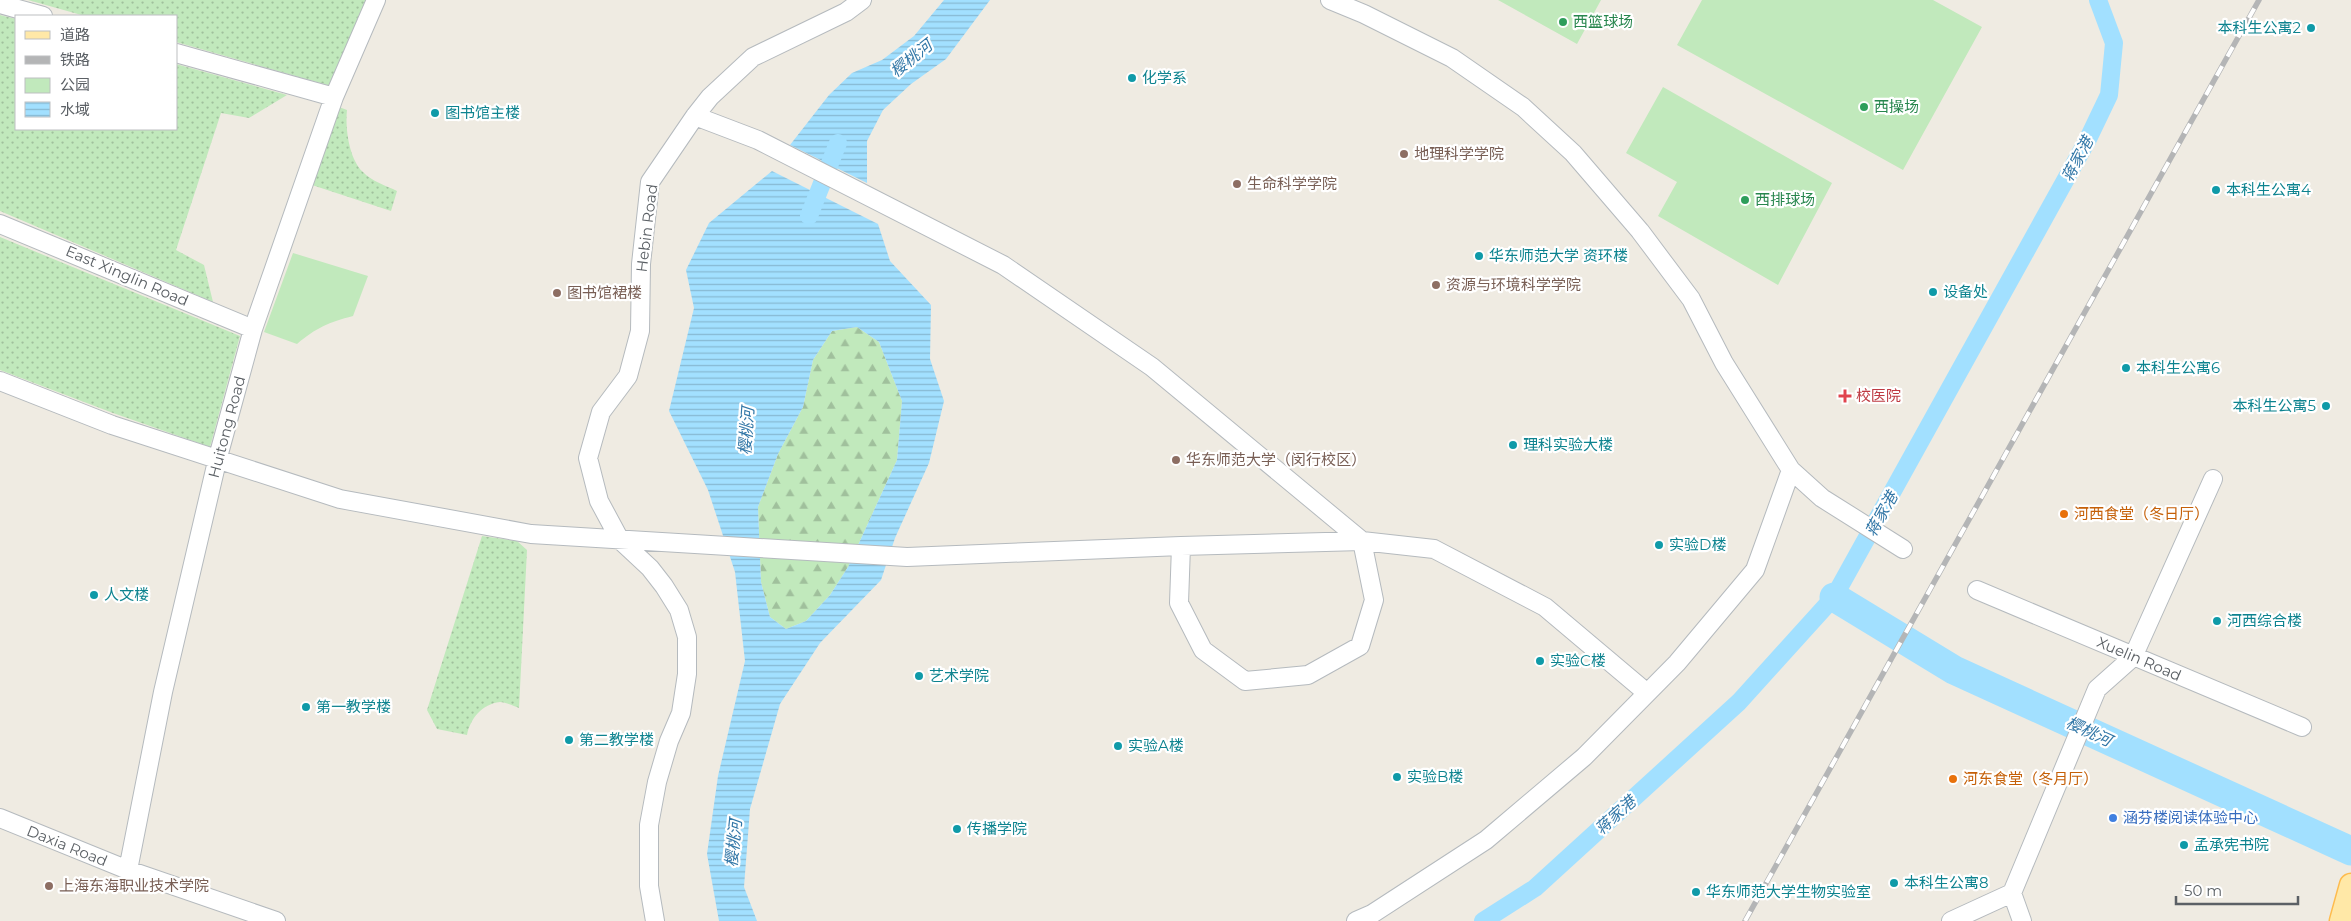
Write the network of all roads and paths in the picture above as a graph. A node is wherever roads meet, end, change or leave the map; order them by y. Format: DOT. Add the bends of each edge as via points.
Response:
graph roads {
  1 [pos="376,0"];
  2 [pos="862,0"];
  3 [pos="1330,0"];
  4 [pos="0,4"];
  5 [pos="39,15"];
  6 [pos="178,54"];
  7 [pos="334,97"];
  8 [pos="694,116"];
  9 [pos="0,224"];
  10 [pos="253,329"];
  11 [pos="0,381"];
  12 [pos="218,457"];
  13 [pos="1791,470"];
  14 [pos="2213,479"];
  15 [pos="620,540"];
  16 [pos="1362,541"];
  17 [pos="1181,546"];
  18 [pos="1903,548"];
  19 [pos="1977,590"];
  20 [pos="2133,657"];
  21 [pos="1647,693"];
  22 [pos="2302,727"];
  23 [pos="0,818"];
  24 [pos="128,870"];
  25 [pos="2351,885"];
  26 [pos="2012,893"];
  27 [pos="276,921"];
  28 [pos="655,921"];
  29 [pos="1356,921"];
  30 [pos="1951,921"];
  31 [pos="2022,921"];
  32 [pos="2341,921"];
  1 -- 7 [label="street, Huitong Road"];
  2 -- 8 [label="street, Hebin Road" via="846,12 753,57"];
  3 -- 13 [label="street" via="1452,58 1523,106 1574,153 1640,231 1691,299 1724,363"];
  4 -- 5 [label="street"];
  6 -- 7 [label="street"];
  7 -- 10 [label="street, Huitong Road"];
  8 -- 15 [label="street, Hebin Road" via="650,182 640,331 628,376 601,412 588,458 599,501"];
  8 -- 16 [label="street" via="758,140 1003,265 1152,366"];
  9 -- 10 [label="street, East Xinglin Road"];
  10 -- 12 [label="street, Huitong Road"];
  11 -- 12 [label="street" via="112,425"];
  12 -- 15 [label="street" via="340,499 531,534"];
  12 -- 24 [label="street, Huitong Road" via="162,692"];
  13 -- 18 [label="street" via="1822,498"];
  13 -- 21 [label="street" via="1755,570 1677,663"];
  14 -- 20 [label="street"];
  15 -- 17 [label="street" via="907,558"];
  15 -- 28 [label="street, Hebin Road" via="664,586 679,610 687,636 687,674 681,713 657,782 649,826 649,886"];
  16 -- 17 [label="street"];
  16 -- 17 [label="street" via="1374,600 1360,646 1308,675 1245,681 1203,650 1179,603"];
  16 -- 21 [label="street" via="1434,549 1545,607"];
  19 -- 20 [label="street, Xuelin Road"];
  20 -- 22 [label="street, Xuelin Road"];
  20 -- 26 [label="street" via="2097,689"];
  21 -- 29 [label="street" via="1584,757 1486,840 1372,914"];
  23 -- 24 [label="street, Daxia Road"];
  24 -- 27 [label="street, Daxia Road"];
  25 -- 32 [label="main road"];
  26 -- 30 [label="street"];
  26 -- 31 [label="street"];
}
